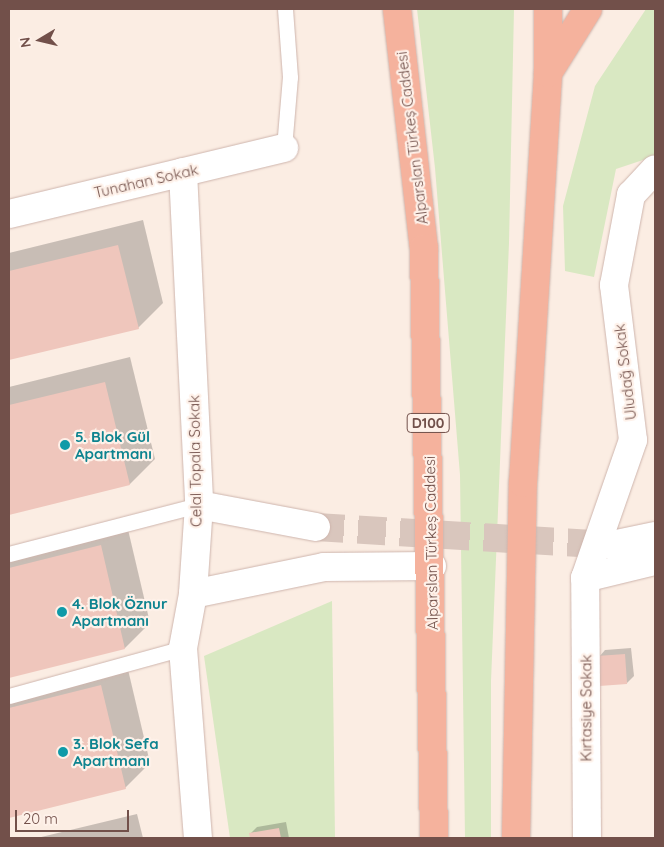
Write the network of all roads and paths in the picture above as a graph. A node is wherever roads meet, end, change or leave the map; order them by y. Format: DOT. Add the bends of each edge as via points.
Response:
graph roads {
  1 [pos="285,9"];
  2 [pos="396,9"];
  3 [pos="548,9"];
  4 [pos="588,9"];
  5 [pos="548,73"];
  6 [pos="284,148"];
  7 [pos="655,169"];
  8 [pos="183,172"];
  9 [pos="9,214"];
  10 [pos="199,505"];
  11 [pos="316,527"];
  12 [pos="655,536"];
  13 [pos="612,545"];
  14 [pos="9,554"];
  15 [pos="655,560"];
  16 [pos="432,566"];
  17 [pos="585,578"];
  18 [pos="193,594"];
  19 [pos="183,648"];
  20 [pos="9,696"];
  21 [pos="198,838"];
  22 [pos="434,838"];
  23 [pos="516,838"];
  24 [pos="587,838"];
  1 -- 6 [label="lane" via="290,77"];
  2 -- 16 [label="highway, Alparslan Türkeş Caddesi / D100" via="424,248"];
  3 -- 5 [label="highway"];
  4 -- 5 [label="highway"];
  5 -- 23 [label="highway" via="523,483"];
  6 -- 8 [label="street, Tunahan Sokak"];
  7 -- 17 [label="street, Uludağ Sokak" via="631,196 614,285 633,440"];
  8 -- 9 [label="street, Tunahan Sokak"];
  8 -- 10 [label="street, Celal Topala Sokak"];
  10 -- 11 [label="street"];
  10 -- 14 [label="lane"];
  10 -- 18 [label="street, Celal Topala Sokak"];
  12 -- 13 [label="street"];
  15 -- 17 [label="street"];
  16 -- 18 [label="street" via="324,567"];
  16 -- 22 [label="highway, Alparslan Türkeş Caddesi / D100"];
  17 -- 24 [label="street, Kırtasiye Sokak"];
  18 -- 19 [label="street, Celal Topala Sokak"];
  19 -- 20 [label="lane"];
  19 -- 21 [label="street, Celal Topala Sokak"];
}
